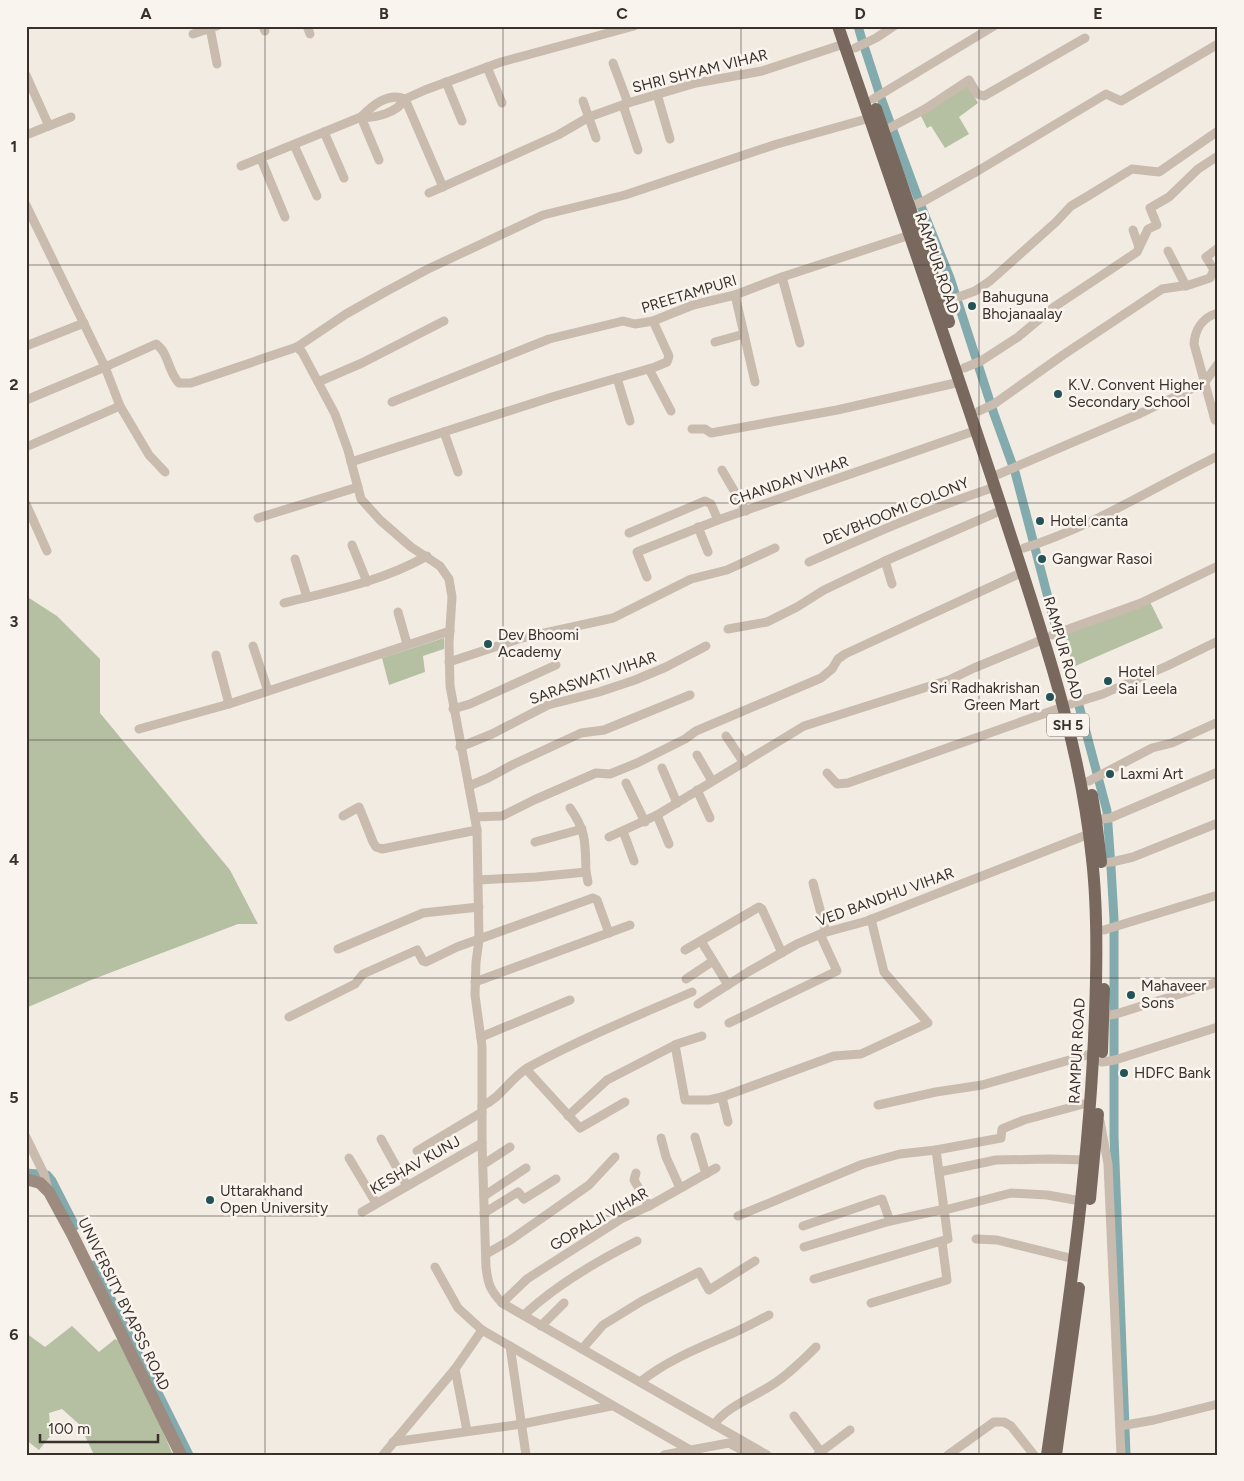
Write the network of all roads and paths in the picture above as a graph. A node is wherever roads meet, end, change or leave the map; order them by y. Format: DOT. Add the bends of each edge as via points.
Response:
graph roads {
  1 [pos="634,26"];
  2 [pos="838,26"];
  3 [pos="847,26"];
  4 [pos="894,26"];
  5 [pos="994,26"];
  6 [pos="214,27"];
  7 [pos="193,34"];
  8 [pos="1085,38"];
  9 [pos="1218,44"];
  10 [pos="849,46"];
  11 [pos="613,63"];
  12 [pos="217,64"];
  13 [pos="488,66"];
  14 [pos="26,75"];
  15 [pos="446,82"];
  16 [pos="657,94"];
  17 [pos="405,99"];
  18 [pos="873,99"];
  19 [pos="583,101"];
  20 [pos="502,103"];
  21 [pos="626,104"];
  22 [pos="71,117"];
  23 [pos="360,117"];
  24 [pos="589,117"];
  25 [pos="870,118"];
  26 [pos="462,120"];
  27 [pos="49,126"];
  28 [pos="889,129"];
  29 [pos="1218,131"];
  30 [pos="324,132"];
  31 [pos="26,135"];
  32 [pos="596,138"];
  33 [pos="670,139"];
  34 [pos="294,145"];
  35 [pos="638,150"];
  36 [pos="1218,156"];
  37 [pos="261,159"];
  38 [pos="379,160"];
  39 [pos="241,166"];
  40 [pos="344,178"];
  41 [pos="443,187"];
  42 [pos="429,193"];
  43 [pos="317,196"];
  44 [pos="917,204"];
  45 [pos="26,205"];
  46 [pos="285,217"];
  47 [pos="29,219"];
  48 [pos="1133,230"];
  49 [pos="910,235"];
  50 [pos="1139,247"];
  51 [pos="1218,248"];
  52 [pos="1168,250"];
  53 [pos="782,277"];
  54 [pos="1186,286"];
  55 [pos="735,295"];
  56 [pos="951,300"];
  57 [pos="1218,313"];
  58 [pos="653,320"];
  59 [pos="444,321"];
  60 [pos="84,323"];
  61 [pos="744,334"];
  62 [pos="950,338"];
  63 [pos="715,342"];
  64 [pos="800,342"];
  65 [pos="26,346"];
  66 [pos="297,346"];
  67 [pos="974,364"];
  68 [pos="1218,364"];
  69 [pos="105,367"];
  70 [pos="649,369"];
  71 [pos="617,378"];
  72 [pos="318,382"];
  73 [pos="755,382"];
  74 [pos="960,382"];
  75 [pos="1204,383"];
  76 [pos="26,400"];
  77 [pos="392,402"];
  78 [pos="120,406"];
  79 [pos="986,408"];
  80 [pos="671,411"];
  81 [pos="1218,420"];
  82 [pos="630,422"];
  83 [pos="692,429"];
  84 [pos="977,430"];
  85 [pos="444,432"];
  86 [pos="26,447"];
  87 [pos="1218,456"];
  88 [pos="351,462"];
  89 [pos="722,470"];
  90 [pos="1009,470"];
  91 [pos="165,472"];
  92 [pos="458,472"];
  93 [pos="358,486"];
  94 [pos="995,487"];
  95 [pos="27,507"];
  96 [pos="1002,510"];
  97 [pos="746,511"];
  98 [pos="258,518"];
  99 [pos="718,520"];
  100 [pos="698,527"];
  101 [pos="629,533"];
  102 [pos="352,545"];
  103 [pos="1031,546"];
  104 [pos="775,548"];
  105 [pos="47,551"];
  106 [pos="708,552"];
  107 [pos="427,556"];
  108 [pos="295,559"];
  109 [pos="885,561"];
  110 [pos="809,562"];
  111 [pos="1218,566"];
  112 [pos="1023,572"];
  113 [pos="647,577"];
  114 [pos="367,582"];
  115 [pos="892,584"];
  116 [pos="307,597"];
  117 [pos="284,603"];
  118 [pos="398,612"];
  119 [pos="728,629"];
  120 [pos="450,631"];
  121 [pos="1048,637"];
  122 [pos="1218,641"];
  123 [pos="407,644"];
  124 [pos="254,646"];
  125 [pos="706,646"];
  126 [pos="216,655"];
  127 [pos="449,662"];
  128 [pos="556,665"];
  129 [pos="268,691"];
  130 [pos="690,695"];
  131 [pos="229,704"];
  132 [pos="1073,704"];
  133 [pos="454,709"];
  134 [pos="1218,722"];
  135 [pos="139,729"];
  136 [pos="726,736"];
  137 [pos="460,747"];
  138 [pos="697,755"];
  139 [pos="744,764"];
  140 [pos="662,768"];
  141 [pos="1218,772"];
  142 [pos="827,774"];
  143 [pos="1095,778"];
  144 [pos="712,781"];
  145 [pos="626,783"];
  146 [pos="469,786"];
  147 [pos="697,790"];
  148 [pos="677,803"];
  149 [pos="570,808"];
  150 [pos="657,815"];
  151 [pos="343,816"];
  152 [pos="475,817"];
  153 [pos="710,818"];
  154 [pos="1104,819"];
  155 [pos="644,822"];
  156 [pos="1218,823"];
  157 [pos="582,829"];
  158 [pos="476,830"];
  159 [pos="623,831"];
  160 [pos="1090,834"];
  161 [pos="609,836"];
  162 [pos="535,842"];
  163 [pos="669,844"];
  164 [pos="634,861"];
  165 [pos="1107,863"];
  166 [pos="586,872"];
  167 [pos="478,880"];
  168 [pos="588,882"];
  169 [pos="813,883"];
  170 [pos="1218,895"];
  171 [pos="479,907"];
  172 [pos="871,919"];
  173 [pos="630,925"];
  174 [pos="1111,927"];
  175 [pos="609,933"];
  176 [pos="823,933"];
  177 [pos="479,940"];
  178 [pos="701,941"];
  179 [pos="338,949"];
  180 [pos="684,950"];
  181 [pos="782,953"];
  182 [pos="713,962"];
  183 [pos="686,979"];
  184 [pos="475,982"];
  185 [pos="1218,982"];
  186 [pos="728,985"];
  187 [pos="692,992"];
  188 [pos="570,1000"];
  189 [pos="698,1004"];
  190 [pos="1111,1015"];
  191 [pos="289,1017"];
  192 [pos="730,1023"];
  193 [pos="1218,1027"];
  194 [pos="702,1036"];
  195 [pos="481,1037"];
  196 [pos="675,1045"];
  197 [pos="1106,1059"];
  198 [pos="526,1069"];
  199 [pos="722,1097"];
  200 [pos="625,1102"];
  201 [pos="1091,1102"];
  202 [pos="878,1105"];
  203 [pos="482,1109"];
  204 [pos="1098,1115"];
  205 [pos="568,1116"];
  206 [pos="728,1122"];
  207 [pos="26,1137"];
  208 [pos="695,1137"];
  209 [pos="661,1138"];
  210 [pos="381,1139"];
  211 [pos="482,1143"];
  212 [pos="510,1147"];
  213 [pos="936,1150"];
  214 [pos="417,1151"];
  215 [pos="615,1157"];
  216 [pos="349,1158"];
  217 [pos="1085,1160"];
  218 [pos="484,1164"];
  219 [pos="526,1168"];
  220 [pos="716,1168"];
  221 [pos="939,1172"];
  222 [pos="636,1173"];
  223 [pos="706,1174"];
  224 [pos="26,1179"];
  225 [pos="556,1179"];
  226 [pos="407,1186"];
  227 [pos="680,1188"];
  228 [pos="49,1192"];
  229 [pos="484,1196"];
  230 [pos="1082,1201"];
  231 [pos="376,1204"];
  232 [pos="649,1206"];
  233 [pos="945,1209"];
  234 [pos="362,1212"];
  235 [pos="484,1213"];
  236 [pos="738,1216"];
  237 [pos="890,1221"];
  238 [pos="803,1226"];
  239 [pos="976,1239"];
  240 [pos="637,1241"];
  241 [pos="942,1242"];
  242 [pos="804,1247"];
  243 [pos="486,1254"];
  244 [pos="1074,1259"];
  245 [pos="755,1261"];
  246 [pos="435,1267"];
  247 [pos="814,1279"];
  248 [pos="502,1303"];
  249 [pos="564,1303"];
  250 [pos="871,1303"];
  251 [pos="769,1315"];
  252 [pos="524,1316"];
  253 [pos="542,1326"];
  254 [pos="482,1330"];
  255 [pos="510,1346"];
  256 [pos="816,1347"];
  257 [pos="582,1349"];
  258 [pos="455,1370"];
  259 [pos="640,1382"];
  260 [pos="1218,1404"];
  261 [pos="611,1406"];
  262 [pos="794,1416"];
  263 [pos="522,1424"];
  264 [pos="714,1425"];
  265 [pos="1123,1426"];
  266 [pos="850,1430"];
  267 [pos="467,1431"];
  268 [pos="393,1442"];
  269 [pos="690,1450"];
  270 [pos="819,1453"];
  271 [pos="1032,1454"];
  272 [pos="181,1455"];
  273 [pos="383,1455"];
  274 [pos="526,1455"];
  275 [pos="664,1455"];
  276 [pos="750,1455"];
  277 [pos="767,1455"];
  278 [pos="948,1455"];
  279 [pos="1047,1455"];
  280 [pos="1056,1455"];
  281 [pos="1121,1455"];
  1 -- 13 [label="street"];
  2 -- 10 [label="main road, RAMPUR ROAD / SH 5"];
  3 -- 10 [label="main road"];
  4 -- 10 [label="street, SHRI SHYAM VIHAR" via="876,38"];
  5 -- 18 [label="street"];
  6 -- 7 [label="street"];
  6 -- 12 [label="street"];
  8 -- 28 [label="street" via="984,96 977,94 969,80"];
  9 -- 44 [label="street" via="1120,102 1106,94"];
  10 -- 16 [label="street, SHRI SHYAM VIHAR" via="762,71"];
  10 -- 18 [label="main road"];
  10 -- 25 [label="main road, RAMPUR ROAD / SH 5"];
  11 -- 21 [label="street"];
  13 -- 15 [label="street"];
  13 -- 20 [label="street"];
  14 -- 27 [label="street"];
  15 -- 17 [label="street"];
  15 -- 26 [label="street"];
  16 -- 21 [label="street, SHRI SHYAM VIHAR"];
  16 -- 33 [label="street"];
  17 -- 23 [label="street" via="393,110 373,118"];
  17 -- 41 [label="street"];
  18 -- 28 [label="main road"];
  19 -- 24 [label="street"];
  21 -- 24 [label="street, SHRI SHYAM VIHAR"];
  21 -- 35 [label="street"];
  22 -- 27 [label="street"];
  23 -- 30 [label="street"];
  23 -- 38 [label="street"];
  24 -- 32 [label="street"];
  24 -- 41 [label="street, SHRI SHYAM VIHAR" via="558,135"];
  25 -- 49 [label="main road, RAMPUR ROAD / SH 5"];
  25 -- 66 [label="street" via="778,144 625,195 543,215 428,269 346,314"];
  27 -- 31 [label="street"];
  28 -- 44 [label="main road"];
  29 -- 56 [label="street" via="1159,172 1132,169 1071,206 990,281"];
  30 -- 34 [label="street"];
  30 -- 40 [label="street"];
  34 -- 37 [label="street"];
  34 -- 43 [label="street"];
  36 -- 50 [label="street" via="1198,169 1169,197 1150,208 1157,225 1148,229"];
  37 -- 39 [label="street"];
  37 -- 46 [label="street"];
  41 -- 42 [label="street, SHRI SHYAM VIHAR"];
  44 -- 56 [label="main road"];
  45 -- 47 [label="street"];
  47 -- 60 [label="street"];
  48 -- 50 [label="street"];
  49 -- 53 [label="street, PREETAMPURI"];
  49 -- 62 [label="main road, RAMPUR ROAD / SH 5"];
  50 -- 67 [label="street" via="1137,252 1054,306 1018,337"];
  51 -- 54 [label="street" via="1206,258 1214,270 1210,278"];
  52 -- 54 [label="street"];
  53 -- 55 [label="street, PREETAMPURI"];
  53 -- 64 [label="street"];
  54 -- 79 [label="street" via="1162,289"];
  55 -- 58 [label="street, PREETAMPURI"];
  55 -- 61 [label="street"];
  56 -- 62 [label="main road"];
  57 -- 75 [label="street" via="1210,316 1195,333 1194,344"];
  58 -- 70 [label="street" via="669,359"];
  58 -- 77 [label="street, PREETAMPURI" via="635,324 623,321 549,339"];
  59 -- 72 [label="street"];
  60 -- 65 [label="street"];
  60 -- 69 [label="street"];
  61 -- 63 [label="street"];
  61 -- 73 [label="street"];
  62 -- 67 [label="main road"];
  62 -- 74 [label="main road, RAMPUR ROAD / SH 5"];
  66 -- 69 [label="street" via="191,383 179,384 163,348 156,344"];
  66 -- 72 [label="street"];
  67 -- 79 [label="main road"];
  68 -- 75 [label="street"];
  69 -- 76 [label="street"];
  69 -- 78 [label="street"];
  70 -- 71 [label="street"];
  70 -- 80 [label="street"];
  71 -- 82 [label="street"];
  71 -- 85 [label="street"];
  72 -- 88 [label="street" via="335,414"];
  74 -- 83 [label="street" via="729,430 711,433 705,429"];
  74 -- 84 [label="main road, RAMPUR ROAD / SH 5"];
  75 -- 81 [label="street" via="1215,420"];
  75 -- 90 [label="street"];
  78 -- 86 [label="street"];
  78 -- 91 [label="street" via="149,455"];
  79 -- 90 [label="main road"];
  84 -- 94 [label="main road, RAMPUR ROAD / SH 5"];
  84 -- 97 [label="street, CHANDAN VIHAR"];
  85 -- 88 [label="street"];
  85 -- 92 [label="street"];
  87 -- 103 [label="street" via="1108,512"];
  88 -- 93 [label="street"];
  89 -- 97 [label="street"];
  90 -- 103 [label="main road"];
  93 -- 98 [label="street"];
  93 -- 107 [label="street" via="367,508"];
  94 -- 96 [label="main road, RAMPUR ROAD / SH 5"];
  94 -- 110 [label="street, DEVBHOOMI COLONY" via="952,501"];
  95 -- 105 [label="street"];
  96 -- 109 [label="street"];
  96 -- 112 [label="main road, RAMPUR ROAD / SH 5"];
  97 -- 99 [label="street, CHANDAN VIHAR"];
  99 -- 100 [label="street, CHANDAN VIHAR"];
  99 -- 101 [label="street" via="711,504 705,501"];
  100 -- 106 [label="street"];
  100 -- 113 [label="street, CHANDAN VIHAR" via="637,552"];
  102 -- 114 [label="street"];
  103 -- 121 [label="main road"];
  104 -- 127 [label="street" via="727,570 692,579 613,618 522,638"];
  107 -- 114 [label="street" via="406,568"];
  107 -- 120 [label="street" via="449,579 452,597"];
  108 -- 116 [label="street"];
  109 -- 115 [label="street"];
  109 -- 119 [label="street" via="767,622"];
  111 -- 121 [label="street" via="1141,603"];
  112 -- 121 [label="main road, RAMPUR ROAD / SH 5"];
  112 -- 152 [label="street" via="844,654 821,678 696,731 637,763 610,774 596,773 502,816"];
  114 -- 116 [label="street"];
  116 -- 117 [label="street"];
  118 -- 123 [label="street"];
  120 -- 123 [label="street"];
  120 -- 127 [label="street"];
  121 -- 132 [label="main road, RAMPUR ROAD / SH 5"];
  121 -- 139 [label="street" via="949,680 804,726"];
  122 -- 132 [label="street" via="1103,694"];
  123 -- 129 [label="street"];
  124 -- 129 [label="street"];
  125 -- 137 [label="street, SARASWATI VIHAR" via="635,680 548,706"];
  126 -- 131 [label="street"];
  127 -- 133 [label="street"];
  128 -- 133 [label="street"];
  129 -- 131 [label="street"];
  130 -- 146 [label="street" via="604,730 581,733"];
  131 -- 135 [label="street"];
  132 -- 142 [label="street" via="848,783 837,784"];
  132 -- 143 [label="main road"];
  132 -- 160 [label="main road, RAMPUR ROAD / SH 5"];
  133 -- 137 [label="street"];
  134 -- 143 [label="street" via="1172,743 1152,748"];
  136 -- 139 [label="street"];
  137 -- 146 [label="street"];
  138 -- 144 [label="street"];
  139 -- 144 [label="street"];
  140 -- 148 [label="street"];
  141 -- 154 [label="street"];
  143 -- 154 [label="main road"];
  144 -- 147 [label="street"];
  145 -- 155 [label="street"];
  146 -- 152 [label="street"];
  147 -- 148 [label="street"];
  147 -- 153 [label="street"];
  148 -- 150 [label="street"];
  149 -- 157 [label="street"];
  150 -- 155 [label="street"];
  150 -- 163 [label="street"];
  151 -- 158 [label="street" via="359,807 373,842 382,849"];
  152 -- 158 [label="street"];
  154 -- 165 [label="main road"];
  155 -- 159 [label="street"];
  156 -- 165 [label="street"];
  157 -- 162 [label="street"];
  157 -- 166 [label="street"];
  158 -- 167 [label="street"];
  159 -- 161 [label="street"];
  159 -- 164 [label="street"];
  160 -- 172 [label="street, VED BANDHU VIHAR"];
  160 -- 197 [label="main road, RAMPUR ROAD / SH 5" via="1096,965"];
  165 -- 174 [label="main road"];
  166 -- 167 [label="street"];
  166 -- 168 [label="street"];
  167 -- 171 [label="street"];
  169 -- 176 [label="street"];
  170 -- 174 [label="street"];
  171 -- 177 [label="street"];
  171 -- 179 [label="street" via="423,913"];
  172 -- 176 [label="street, VED BANDHU VIHAR"];
  172 -- 199 [label="street" via="884,972 928,1023 861,1054 834,1056"];
  173 -- 175 [label="street"];
  174 -- 190 [label="main road"];
  175 -- 177 [label="street" via="597,900 593,898"];
  175 -- 184 [label="street"];
  176 -- 181 [label="street, VED BANDHU VIHAR"];
  176 -- 192 [label="street" via="837,971"];
  177 -- 184 [label="street"];
  177 -- 191 [label="street" via="426,962 417,950 363,974 355,984"];
  178 -- 180 [label="street"];
  178 -- 181 [label="street" via="760,908"];
  178 -- 182 [label="street"];
  181 -- 186 [label="street, VED BANDHU VIHAR"];
  182 -- 183 [label="street"];
  182 -- 186 [label="street"];
  184 -- 195 [label="street"];
  185 -- 190 [label="street"];
  186 -- 189 [label="street, VED BANDHU VIHAR"];
  187 -- 198 [label="street" via="571,1044"];
  188 -- 195 [label="street"];
  190 -- 197 [label="main road"];
  193 -- 197 [label="street"];
  194 -- 196 [label="street"];
  195 -- 203 [label="street"];
  196 -- 199 [label="street" via="685,1100"];
  196 -- 205 [label="street" via="606,1080"];
  197 -- 201 [label="main road, RAMPUR ROAD / SH 5"];
  197 -- 202 [label="street"];
  197 -- 204 [label="main road"];
  198 -- 203 [label="street"];
  198 -- 205 [label="street"];
  199 -- 206 [label="street"];
  200 -- 205 [label="street" via="580,1128"];
  201 -- 213 [label="street" via="1024,1120 1002,1129 1003,1137"];
  201 -- 217 [label="main road, RAMPUR ROAD / SH 5"];
  203 -- 211 [label="street"];
  203 -- 214 [label="street"];
  204 -- 265 [label="street" via="1108,1164"];
  204 -- 280 [label="main road" via="1085,1241"];
  207 -- 228 [label="street"];
  208 -- 223 [label="street"];
  209 -- 227 [label="street"];
  210 -- 226 [label="street"];
  211 -- 218 [label="street"];
  211 -- 226 [label="street, KESHAV KUNJ"];
  212 -- 218 [label="street"];
  213 -- 221 [label="street"];
  213 -- 236 [label="street" via="900,1154 863,1164"];
  215 -- 243 [label="street" via="589,1185 509,1242"];
  216 -- 231 [label="street"];
  217 -- 221 [label="street" via="996,1160"];
  217 -- 230 [label="main road, RAMPUR ROAD / SH 5"];
  218 -- 229 [label="street"];
  219 -- 229 [label="street"];
  220 -- 223 [label="street, GOPALJI VIHAR"];
  221 -- 233 [label="street"];
  222 -- 232 [label="street" via="634,1180"];
  223 -- 227 [label="street, GOPALJI VIHAR"];
  224 -- 228 [label="main road" via="40,1183"];
  225 -- 235 [label="street" via="524,1199 518,1192"];
  226 -- 231 [label="street, KESHAV KUNJ"];
  227 -- 232 [label="street, GOPALJI VIHAR"];
  228 -- 272 [label="main road, UNIVERSITY BYAPSS ROAD"];
  229 -- 235 [label="street"];
  230 -- 233 [label="street" via="1010,1193"];
  230 -- 244 [label="main road, RAMPUR ROAD / SH 5"];
  231 -- 234 [label="street, KESHAV KUNJ"];
  232 -- 248 [label="street, GOPALJI VIHAR" via="620,1219 527,1279"];
  233 -- 237 [label="street"];
  233 -- 241 [label="street" via="949,1237"];
  235 -- 243 [label="street"];
  237 -- 238 [label="street" via="882,1199"];
  237 -- 242 [label="street"];
  239 -- 244 [label="street" via="997,1240"];
  240 -- 252 [label="street" via="596,1262 541,1299"];
  241 -- 247 [label="street"];
  241 -- 250 [label="street" via="947,1280"];
  243 -- 248 [label="street" via="488,1284"];
  244 -- 279 [label="main road, RAMPUR ROAD / SH 5"];
  245 -- 257 [label="street" via="709,1290 699,1272 683,1280 603,1326"];
  246 -- 254 [label="street" via="458,1308"];
  248 -- 252 [label="street"];
  249 -- 253 [label="street"];
  251 -- 259 [label="street" via="679,1356"];
  252 -- 253 [label="street"];
  253 -- 257 [label="street"];
  254 -- 255 [label="street"];
  254 -- 258 [label="street"];
  255 -- 261 [label="street"];
  255 -- 263 [label="street"];
  256 -- 264 [label="street" via="793,1370 725,1413"];
  257 -- 259 [label="street"];
  258 -- 267 [label="street"];
  258 -- 268 [label="street"];
  259 -- 264 [label="street"];
  260 -- 265 [label="street"];
  261 -- 263 [label="street"];
  261 -- 269 [label="street"];
  262 -- 270 [label="street"];
  263 -- 267 [label="street"];
  263 -- 274 [label="street"];
  264 -- 277 [label="street"];
  265 -- 281 [label="street"];
  266 -- 270 [label="street"];
  267 -- 268 [label="street"];
  268 -- 273 [label="street"];
  269 -- 275 [label="street"];
  269 -- 276 [label="street" via="729,1443"];
  271 -- 278 [label="street" via="1011,1426 994,1422"];
}
